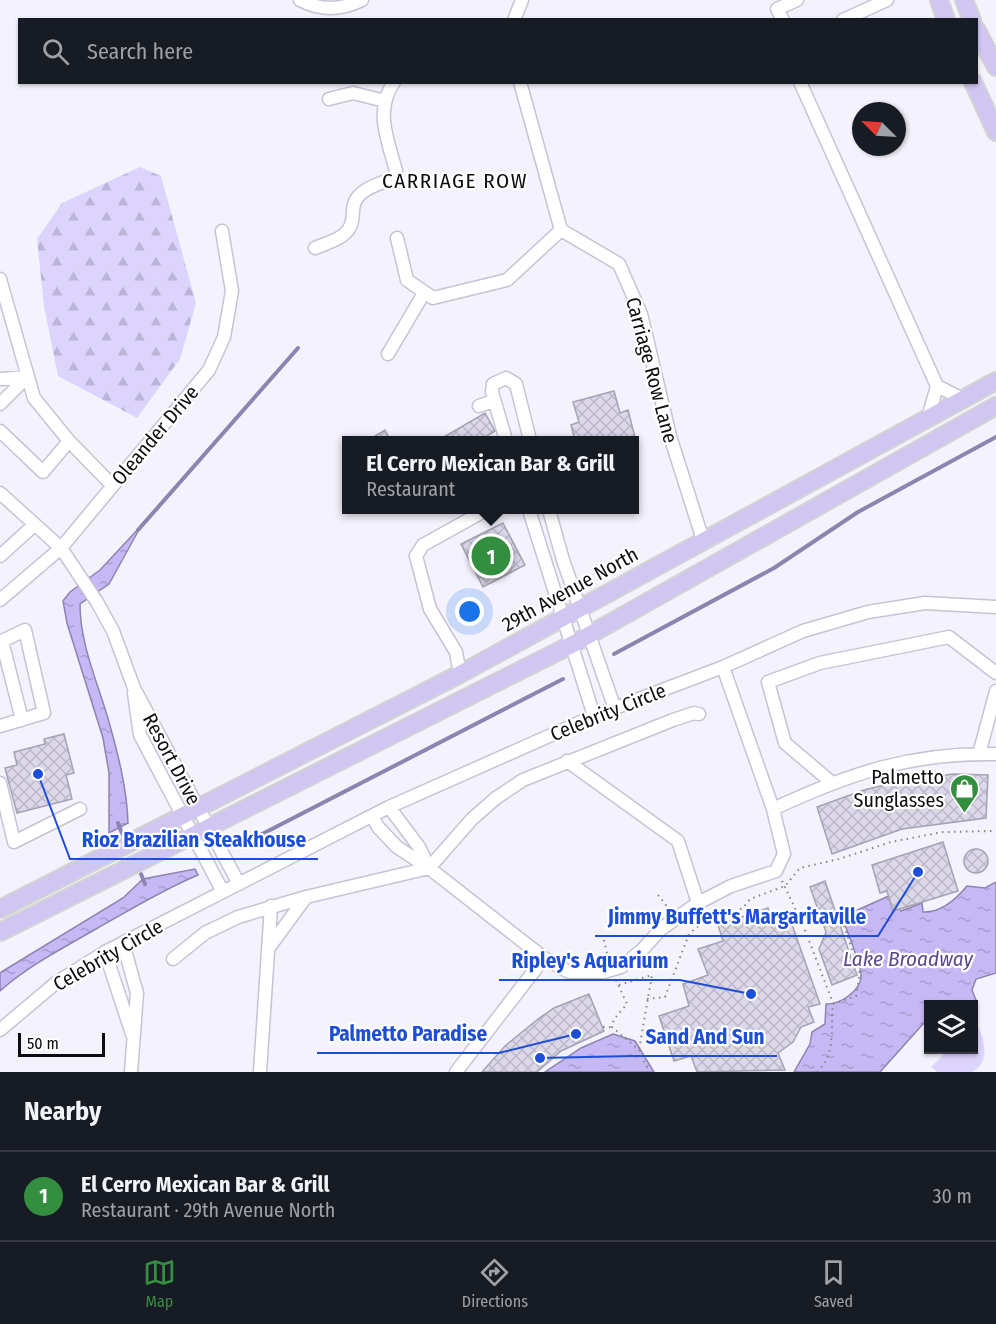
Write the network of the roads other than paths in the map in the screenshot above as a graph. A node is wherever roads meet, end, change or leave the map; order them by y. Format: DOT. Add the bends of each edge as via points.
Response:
graph roads {
  1 [pos="300,0"];
  2 [pos="362,0"];
  3 [pos="522,0"];
  4 [pos="887,0"];
  5 [pos="939,0"];
  6 [pos="964,0"];
  7 [pos="793,1"];
  8 [pos="515,18"];
  9 [pos="782,18"];
  10 [pos="847,18"];
  11 [pos="945,18"];
  12 [pos="971,18"];
  13 [pos="978,33"];
  14 [pos="996,67"];
  15 [pos="393,84"];
  16 [pos="521,84"];
  17 [pos="801,84"];
  18 [pos="974,84"];
  19 [pos="329,99"];
  20 [pos="385,100"];
  21 [pos="996,132"];
  22 [pos="561,230"];
  23 [pos="222,231"];
  24 [pos="397,238"];
  25 [pos="315,248"];
  26 [pos="0,279"];
  27 [pos="424,292"];
  28 [pos="388,354"];
  29 [pos="27,377"];
  30 [pos="0,379"];
  31 [pos="996,381"];
  32 [pos="938,386"];
  33 [pos="963,399"];
  34 [pos="493,401"];
  35 [pos="0,404"];
  36 [pos="479,406"];
  37 [pos="996,406"];
  38 [pos="928,418"];
  39 [pos="0,431"];
  40 [pos="504,436"];
  41 [pos="529,436"];
  42 [pos="69,441"];
  43 [pos="112,485"];
  44 [pos="3,502"];
  45 [pos="479,514"];
  46 [pos="530,514"];
  47 [pos="550,514"];
  48 [pos="33,526"];
  49 [pos="703,540"];
  50 [pos="61,548"];
  51 [pos="0,556"];
  52 [pos="563,560"];
  53 [pos="547,568"];
  54 [pos="0,600"];
  55 [pos="581,607"];
  56 [pos="996,607"];
  57 [pos="565,617"];
  58 [pos="590,634"];
  59 [pos="1,641"];
  60 [pos="573,644"];
  61 [pos="723,667"];
  62 [pos="996,673"];
  63 [pos="460,674"];
  64 [pos="134,688"];
  65 [pos="996,692"];
  66 [pos="615,709"];
  67 [pos="699,714"];
  68 [pos="594,716"];
  69 [pos="22,720"];
  70 [pos="0,726"];
  71 [pos="979,754"];
  72 [pos="996,754"];
  73 [pos="567,761"];
  74 [pos="831,782"];
  75 [pos="0,783"];
  76 [pos="197,807"];
  77 [pos="389,807"];
  78 [pos="80,809"];
  79 [pos="773,809"];
  80 [pos="181,816"];
  81 [pos="372,816"];
  82 [pos="209,829"];
  83 [pos="191,835"];
  84 [pos="429,868"];
  85 [pos="239,884"];
  86 [pos="223,892"];
  87 [pos="306,897"];
  88 [pos="698,903"];
  89 [pos="271,906"];
  90 [pos="0,909"];
  91 [pos="0,932"];
  92 [pos="123,942"];
  93 [pos="105,952"];
  94 [pos="267,952"];
  95 [pos="544,958"];
  96 [pos="173,959"];
  97 [pos="0,1030"];
  98 [pos="134,1041"];
  99 [pos="131,1072"];
  100 [pos="260,1072"];
  101 [pos="456,1072"];
  1 -- 2 [label="street" via="313,6 346,8"];
  3 -- 8 [label="street"];
  4 -- 10 [label="street"];
  5 -- 11 [label="main road"];
  6 -- 12 [label="main road"];
  7 -- 9 [label="street" via="777,9"];
  13 -- 14 [label="main road"];
  15 -- 20 [label="street"];
  16 -- 22 [label="street"];
  17 -- 32 [label="street"];
  18 -- 21 [label="main road"];
  19 -- 20 [label="street" via="353,93"];
  20 -- 25 [label="street" via="383,120 396,171 394,178 365,190 357,198 352,207 352,222 343,237"];
  22 -- 27 [label="street" via="507,280 433,298"];
  22 -- 49 [label="street, Carriage Row Lane" via="619,264 641,314 670,436"];
  23 -- 43 [label="street, Oleander Drive" via="232,291 224,338 209,370"];
  24 -- 27 [label="street" via="407,280"];
  26 -- 29 [label="street"];
  27 -- 28 [label="street"];
  29 -- 30 [label="street"];
  29 -- 35 [label="street"];
  29 -- 42 [label="street" via="34,399"];
  31 -- 33 [label="main road, 29th Avenue North"];
  32 -- 33 [label="street"];
  32 -- 38 [label="street"];
  33 -- 38 [label="main road, 29th Avenue North"];
  34 -- 36 [label="street"];
  34 -- 40 [label="street"];
  34 -- 41 [label="street" via="494,384 512,379"];
  37 -- 58 [label="main road"];
  38 -- 49 [label="main road, 29th Avenue North"];
  39 -- 42 [label="street" via="43,472"];
  42 -- 43 [label="street"];
  43 -- 50 [label="street, Oleander Drive"];
  44 -- 48 [label="street, Resort Drive"];
  45 -- 63 [label="street" via="423,545 416,556 430,609 456,652"];
  46 -- 53 [label="street"];
  47 -- 52 [label="street"];
  48 -- 50 [label="street, Resort Drive"];
  48 -- 51 [label="street"];
  49 -- 55 [label="main road, 29th Avenue North"];
  50 -- 54 [label="street, Oleander Drive"];
  50 -- 64 [label="street, Resort Drive" via="113,631"];
  52 -- 53 [label="street"];
  52 -- 55 [label="street"];
  53 -- 57 [label="street"];
  55 -- 57 [label="main road, 29th Avenue North"];
  55 -- 58 [label="street"];
  56 -- 61 [label="street, Celebrity Circle" via="944,603 886,608 803,631"];
  57 -- 60 [label="street"];
  57 -- 63 [label="main road, 29th Avenue North"];
  58 -- 60 [label="main road"];
  58 -- 66 [label="street"];
  59 -- 69 [label="street"];
  59 -- 69 [label="street" via="25,630 44,713"];
  60 -- 68 [label="street"];
  60 -- 82 [label="main road"];
  61 -- 66 [label="street, Celebrity Circle"];
  61 -- 79 [label="street"];
  62 -- 74 [label="street" via="950,637 820,663 768,682 784,743"];
  63 -- 76 [label="main road, 29th Avenue North"];
  64 -- 76 [label="street, Resort Drive"];
  64 -- 80 [label="street, Resort Drive" via="140,735"];
  65 -- 71 [label="street"];
  66 -- 68 [label="street, Celebrity Circle"];
  67 -- 73 [label="street" via="694,712"];
  68 -- 77 [label="street, Celebrity Circle"];
  69 -- 70 [label="street"];
  71 -- 72 [label="street"];
  71 -- 74 [label="street" via="900,761"];
  73 -- 84 [label="street" via="523,780 496,798"];
  73 -- 88 [label="street" via="678,841"];
  74 -- 79 [label="street"];
  75 -- 78 [label="street" via="14,842"];
  76 -- 80 [label="main road, 29th Avenue North"];
  76 -- 82 [label="street, Resort Drive"];
  77 -- 81 [label="street, Celebrity Circle"];
  77 -- 84 [label="street" via="419,847"];
  79 -- 88 [label="street" via="784,854 776,871 731,886"];
  80 -- 83 [label="street, Resort Drive"];
  80 -- 90 [label="main road, 29th Avenue North"];
  81 -- 84 [label="street" via="397,847"];
  81 -- 85 [label="street, Celebrity Circle"];
  82 -- 83 [label="main road"];
  82 -- 85 [label="street"];
  83 -- 86 [label="street"];
  83 -- 91 [label="main road"];
  84 -- 87 [label="street"];
  84 -- 95 [label="street"];
  85 -- 86 [label="street, Celebrity Circle"];
  86 -- 92 [label="street, Celebrity Circle"];
  87 -- 89 [label="street"];
  87 -- 94 [label="street"];
  88 -- 95 [label="street" via="661,928 631,961 612,970 569,972"];
  89 -- 94 [label="street"];
  89 -- 96 [label="street" via="205,933"];
  92 -- 93 [label="street, Celebrity Circle"];
  92 -- 98 [label="street" via="137,993"];
  93 -- 97 [label="street, Celebrity Circle" via="57,982"];
  93 -- 98 [label="street"];
  94 -- 100 [label="street"];
  95 -- 101 [label="street"];
  98 -- 99 [label="street"];
}
